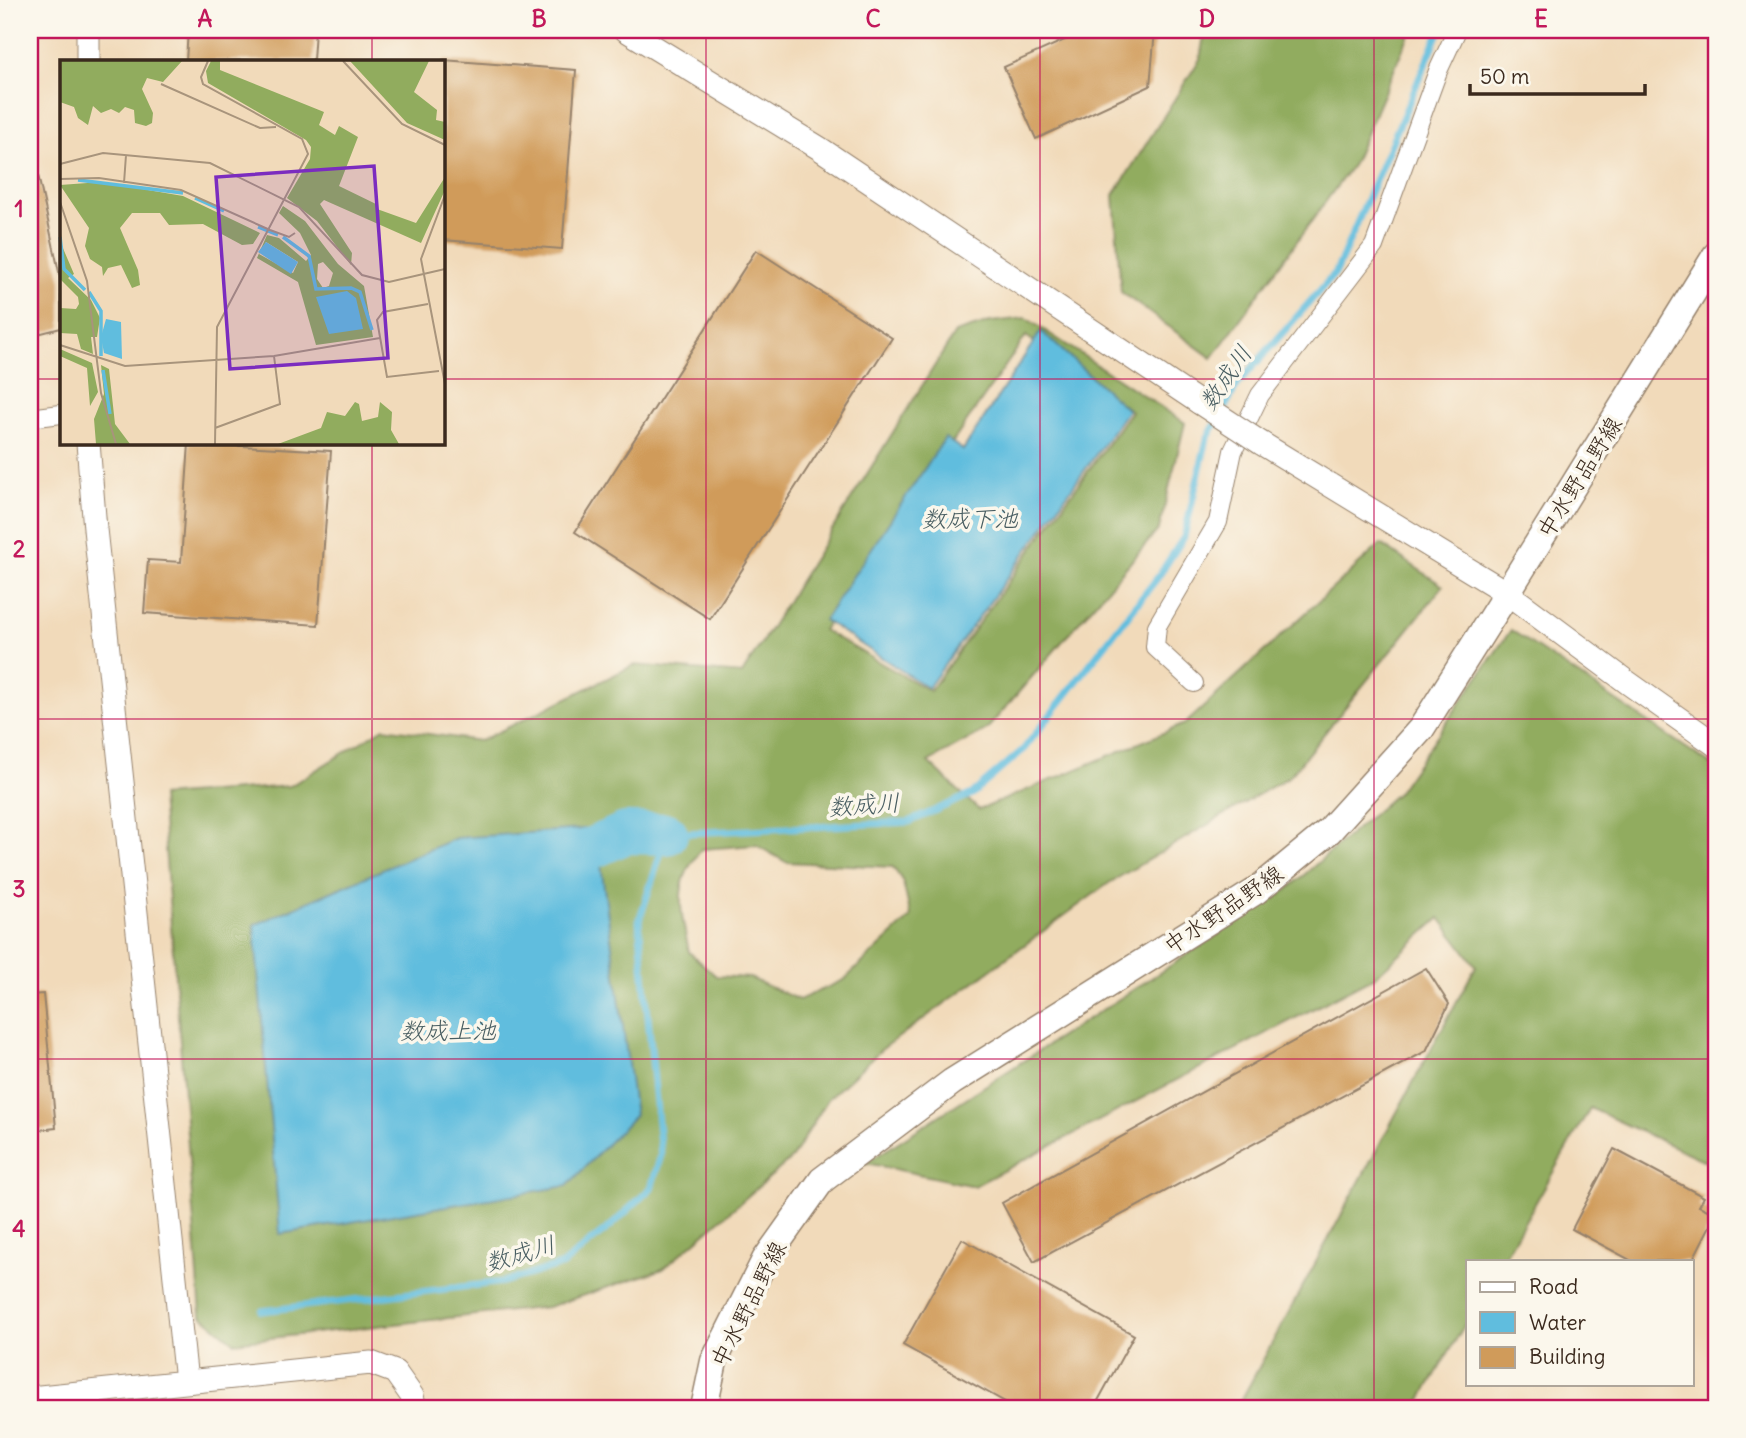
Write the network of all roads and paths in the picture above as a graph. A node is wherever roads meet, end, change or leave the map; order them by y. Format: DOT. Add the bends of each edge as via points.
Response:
graph roads {
  1 [pos="88,30"];
  2 [pos="625,30"];
  3 [pos="1457,30"];
  4 [pos="88,60"];
  5 [pos="1716,255"];
  6 [pos="60,414"];
  7 [pos="30,418"];
  8 [pos="88,444"];
  9 [pos="1507,593"];
  10 [pos="1194,683"];
  11 [pos="1716,745"];
  12 [pos="186,1381"];
  13 [pos="30,1398"];
  14 [pos="415,1408"];
  15 [pos="704,1408"];
  1 -- 4 [label="street"];
  2 -- 9 [label="street, bridge" via="820,148 1261,443"];
  3 -- 10 [label="street" via="1374,246 1260,395 1233,451 1218,522 1157,626 1155,647"];
  5 -- 9 [label="main road, 中水野品野線"];
  6 -- 7 [label="street"];
  8 -- 12 [label="street"];
  9 -- 11 [label="street"];
  9 -- 15 [label="main road, 中水野品野線" via="1420,729 1329,831 1256,891 952,1082 822,1180 765,1260 714,1362"];
  12 -- 13 [label="street"];
  12 -- 14 [label="street" via="372,1363 394,1372"];
}
